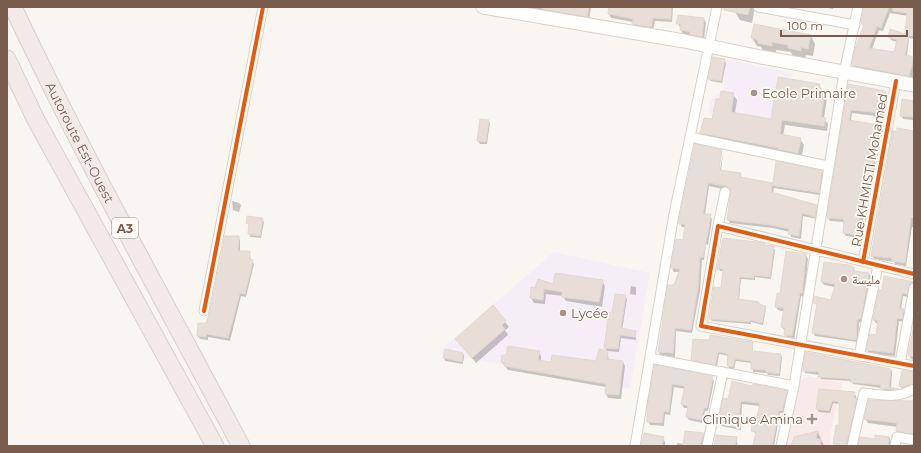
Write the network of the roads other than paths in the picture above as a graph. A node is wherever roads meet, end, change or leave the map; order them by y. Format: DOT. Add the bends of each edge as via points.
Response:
graph roads {
  1 [pos="13,7"];
  2 [pos="264,7"];
  3 [pos="482,7"];
  4 [pos="717,7"];
  5 [pos="758,7"];
  6 [pos="858,7"];
  7 [pos="513,10"];
  8 [pos="855,25"];
  9 [pos="710,46"];
  10 [pos="7,59"];
  11 [pos="844,73"];
  12 [pos="896,81"];
  13 [pos="914,85"];
  14 [pos="690,137"];
  15 [pos="828,166"];
  16 [pos="725,192"];
  17 [pos="718,226"];
  18 [pos="816,251"];
  19 [pos="863,262"];
  20 [pos="878,266"];
  21 [pos="914,274"];
  22 [pos="914,288"];
  23 [pos="204,311"];
  24 [pos="800,343"];
  25 [pos="859,356"];
  26 [pos="650,358"];
  27 [pos="900,363"];
  28 [pos="914,366"];
  29 [pos="723,372"];
  30 [pos="794,386"];
  31 [pos="914,388"];
  32 [pos="914,440"];
  33 [pos="215,446"];
  34 [pos="241,446"];
  35 [pos="635,446"];
  36 [pos="707,446"];
  37 [pos="781,446"];
  38 [pos="852,446"];
  39 [pos="895,446"];
  1 -- 34 [label="highway, Autoroute Est-Ouest / A3" via="131,239"];
  2 -- 23 [label="street"];
  3 -- 7 [label="main road"];
  4 -- 9 [label="street"];
  5 -- 8 [label="street"];
  6 -- 8 [label="street"];
  7 -- 9 [label="main road"];
  8 -- 11 [label="street"];
  9 -- 11 [label="main road"];
  9 -- 14 [label="street"];
  10 -- 33 [label="highway, Autoroute Est-Ouest / A3" via="35,118"];
  11 -- 12 [label="main road"];
  11 -- 15 [label="street"];
  12 -- 13 [label="main road"];
  12 -- 19 [label="street, Rue KHMISTI Mohamed"];
  14 -- 15 [label="street"];
  14 -- 26 [label="street" via="674,214"];
  15 -- 18 [label="street"];
  16 -- 17 [label="street"];
  17 -- 18 [label="street"];
  17 -- 24 [label="street" via="701,326"];
  18 -- 19 [label="street"];
  18 -- 24 [label="street"];
  19 -- 20 [label="street"];
  20 -- 21 [label="street"];
  20 -- 25 [label="street"];
  22 -- 27 [label="street"];
  24 -- 25 [label="street"];
  24 -- 30 [label="street"];
  25 -- 27 [label="street"];
  26 -- 29 [label="street"];
  26 -- 35 [label="street"];
  27 -- 28 [label="street"];
  29 -- 30 [label="street"];
  29 -- 36 [label="street"];
  30 -- 37 [label="street"];
  31 -- 38 [label="street" via="903,395 894,396 864,393"];
  32 -- 39 [label="street" via="897,437"];
}
